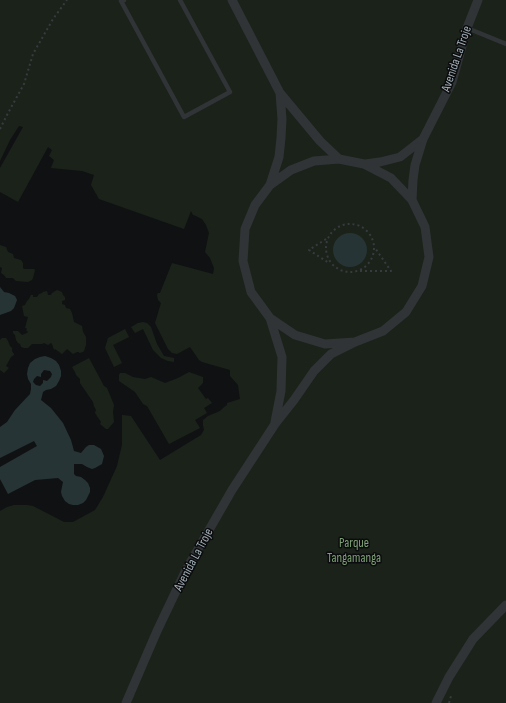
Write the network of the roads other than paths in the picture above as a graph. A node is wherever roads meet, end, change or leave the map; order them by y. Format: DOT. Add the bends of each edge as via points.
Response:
graph roads {
  1 [pos="124,0"];
  2 [pos="180,0"];
  3 [pos="232,0"];
  4 [pos="478,0"];
  5 [pos="467,28"];
  6 [pos="506,44"];
  7 [pos="280,93"];
  8 [pos="423,139"];
  9 [pos="339,159"];
  10 [pos="364,164"];
  11 [pos="270,185"];
  12 [pos="412,200"];
  13 [pos="270,318"];
  14 [pos="355,342"];
  15 [pos="275,424"];
  16 [pos="506,604"];
  17 [pos="126,703"];
  18 [pos="436,703"];
  1 -- 2 [label="lane" via="121,2 184,117 230,92"];
  3 -- 7 [label="street"];
  4 -- 5 [label="street, Avenida La Troje"];
  5 -- 6 [label="lane"];
  5 -- 8 [label="street, Avenida La Troje" via="452,82"];
  7 -- 9 [label="street" via="320,141"];
  7 -- 11 [label="street" via="282,138"];
  8 -- 10 [label="street, Avenida La Troje" via="400,156"];
  8 -- 12 [label="street, Avenida La Troje" via="415,165"];
  9 -- 10 [label="street"];
  9 -- 11 [label="street" via="314,162 291,170"];
  10 -- 12 [label="street" via="391,178"];
  11 -- 13 [label="street" via="255,205 245,229 243,261 251,292"];
  12 -- 14 [label="street" via="425,227 428,249 422,286 401,317 383,331"];
  13 -- 14 [label="street" via="295,335 310,340 325,344"];
  13 -- 15 [label="street, Avenida La Troje" via="282,357 281,390"];
  14 -- 15 [label="street, Avenida La Troje" via="330,354 314,371"];
  15 -- 17 [label="street, Avenida La Troje" via="232,490 186,570"];
  16 -- 18 [label="street" via="473,639"];
}
